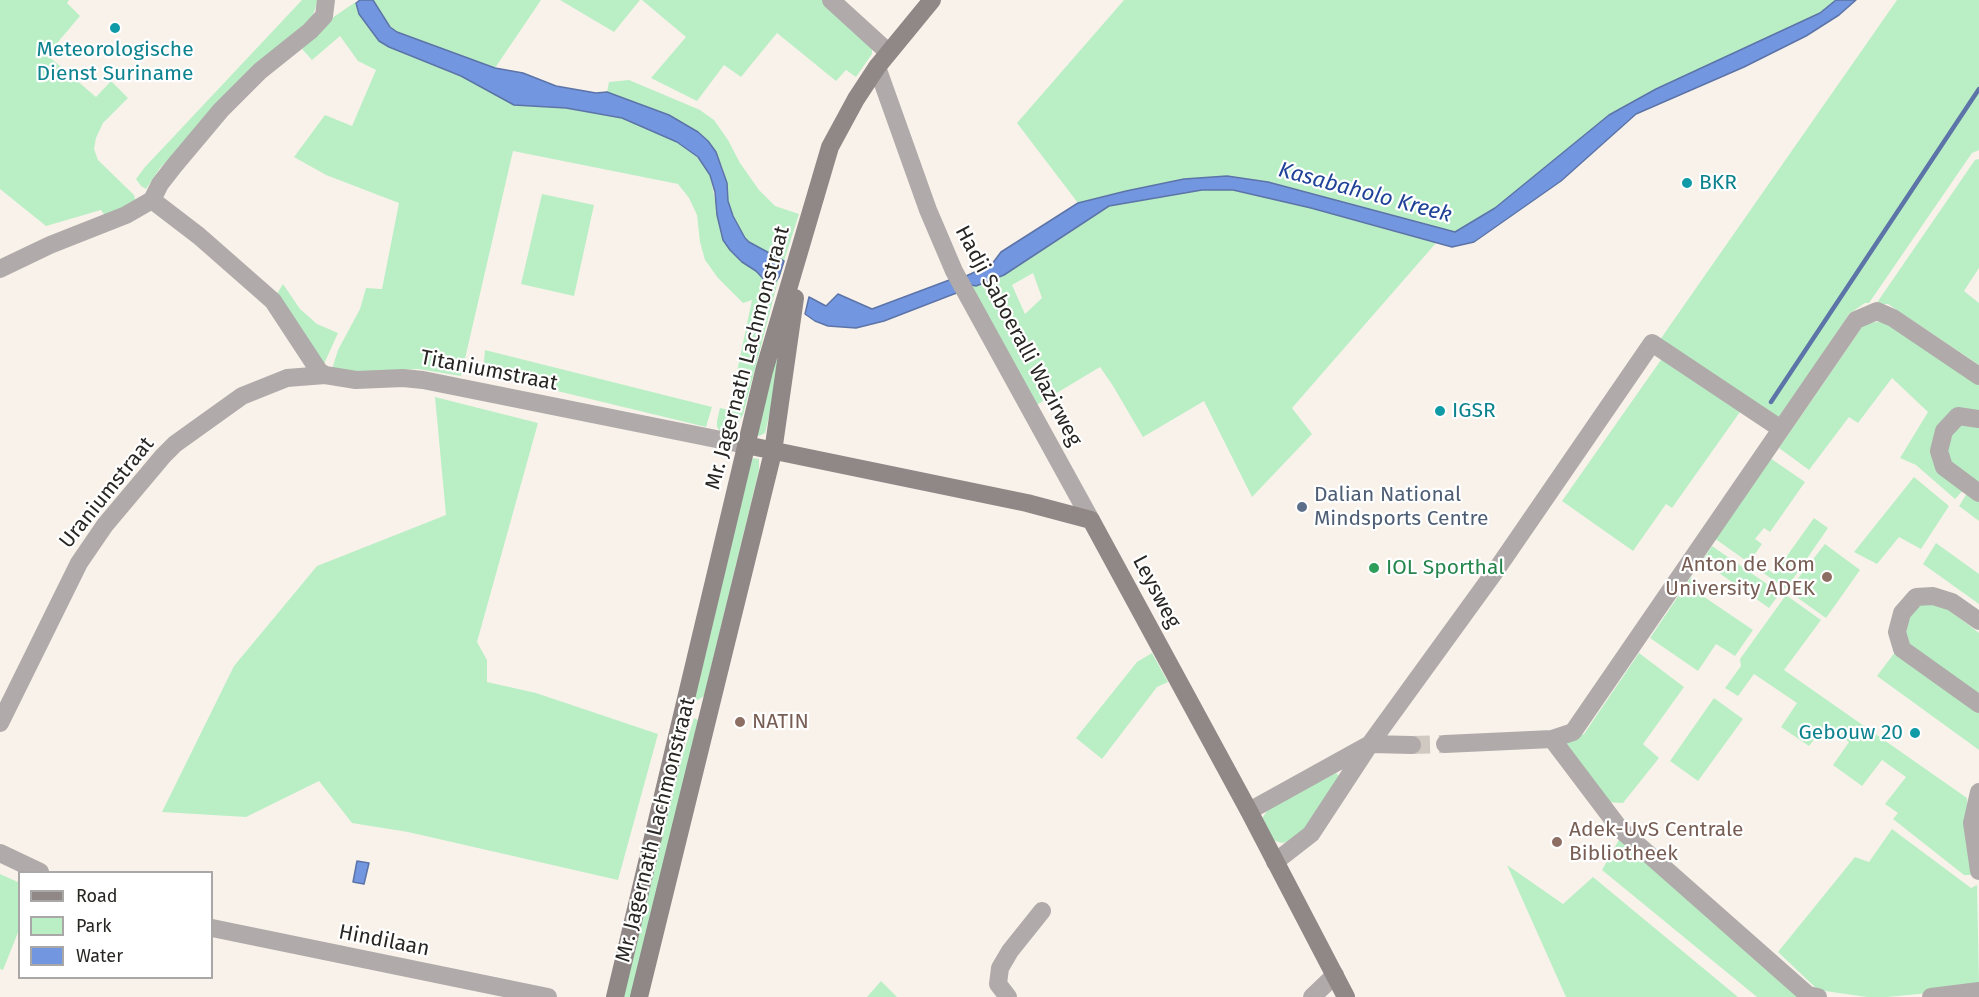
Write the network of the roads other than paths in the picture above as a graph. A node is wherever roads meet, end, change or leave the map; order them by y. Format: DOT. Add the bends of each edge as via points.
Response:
graph roads {
  1 [pos="326,0"];
  2 [pos="831,0"];
  3 [pos="932,0"];
  4 [pos="888,52"];
  5 [pos="877,67"];
  6 [pos="152,200"];
  7 [pos="807,222"];
  8 [pos="0,269"];
  9 [pos="325,375"];
  10 [pos="1979,376"];
  11 [pos="1979,419"];
  12 [pos="1781,429"];
  13 [pos="746,445"];
  14 [pos="773,452"];
  15 [pos="1979,493"];
  16 [pos="1091,520"];
  17 [pos="1979,621"];
  18 [pos="1979,704"];
  19 [pos="0,723"];
  20 [pos="1552,740"];
  21 [pos="1370,744"];
  22 [pos="1445,744"];
  23 [pos="1412,745"];
  24 [pos="1979,792"];
  25 [pos="1249,811"];
  26 [pos="0,853"];
  27 [pos="1275,862"];
  28 [pos="36,871"];
  29 [pos="1979,871"];
  30 [pos="1042,911"];
  31 [pos="213,928"];
  32 [pos="1335,975"];
  33 [pos="1979,991"];
  34 [pos="548,997"];
  35 [pos="615,997"];
  36 [pos="639,997"];
  37 [pos="1008,997"];
  38 [pos="1312,997"];
  39 [pos="1346,997"];
  40 [pos="1818,997"];
  41 [pos="1931,997"];
  1 -- 6 [label="street" via="324,16 221,110 160,184"];
  2 -- 4 [label="street"];
  3 -- 4 [label="main road"];
  4 -- 5 [label="main road"];
  5 -- 7 [label="main road" via="830,147"];
  5 -- 16 [label="street, Hadji Saboeralli Wazirweg" via="954,272"];
  6 -- 8 [label="street"];
  6 -- 9 [label="street" via="273,301"];
  7 -- 13 [label="main road, Mr. Jagernath Lachmonstraat"];
  7 -- 14 [label="main road, Mr. Jagernath Lachmonstraat"];
  9 -- 13 [label="street, Titaniumstraat" via="356,380 423,380"];
  9 -- 19 [label="street, Uraniumstraat" via="286,378 242,396 163,456 78,562"];
  10 -- 12 [label="street" via="1877,311 1856,320"];
  11 -- 15 [label="street" via="1958,416 1944,431 1939,451 1944,467"];
  12 -- 20 [label="street" via="1573,732"];
  12 -- 21 [label="street" via="1652,343"];
  13 -- 14 [label="main road"];
  13 -- 35 [label="main road, Mr. Jagernath Lachmonstraat"];
  14 -- 16 [label="main road" via="1027,503"];
  14 -- 36 [label="main road, Mr. Jagernath Lachmonstraat"];
  16 -- 25 [label="main road, Leysweg"];
  17 -- 18 [label="street" via="1952,602 1933,596 1916,597 1902,613 1897,632 1902,649"];
  20 -- 22 [label="street"];
  20 -- 40 [label="street" via="1620,829 1808,995"];
  21 -- 23 [label="street"];
  21 -- 25 [label="street"];
  21 -- 27 [label="street" via="1311,834"];
  24 -- 29 [label="street" via="1972,824"];
  25 -- 27 [label="main road, Leysweg"];
  26 -- 28 [label="street"];
  27 -- 32 [label="main road, Leysweg"];
  30 -- 37 [label="street" via="1000,968 998,984"];
  31 -- 34 [label="street, Hindilaan"];
  32 -- 38 [label="street"];
  32 -- 39 [label="main road, Leysweg"];
  33 -- 41 [label="street"];
}
